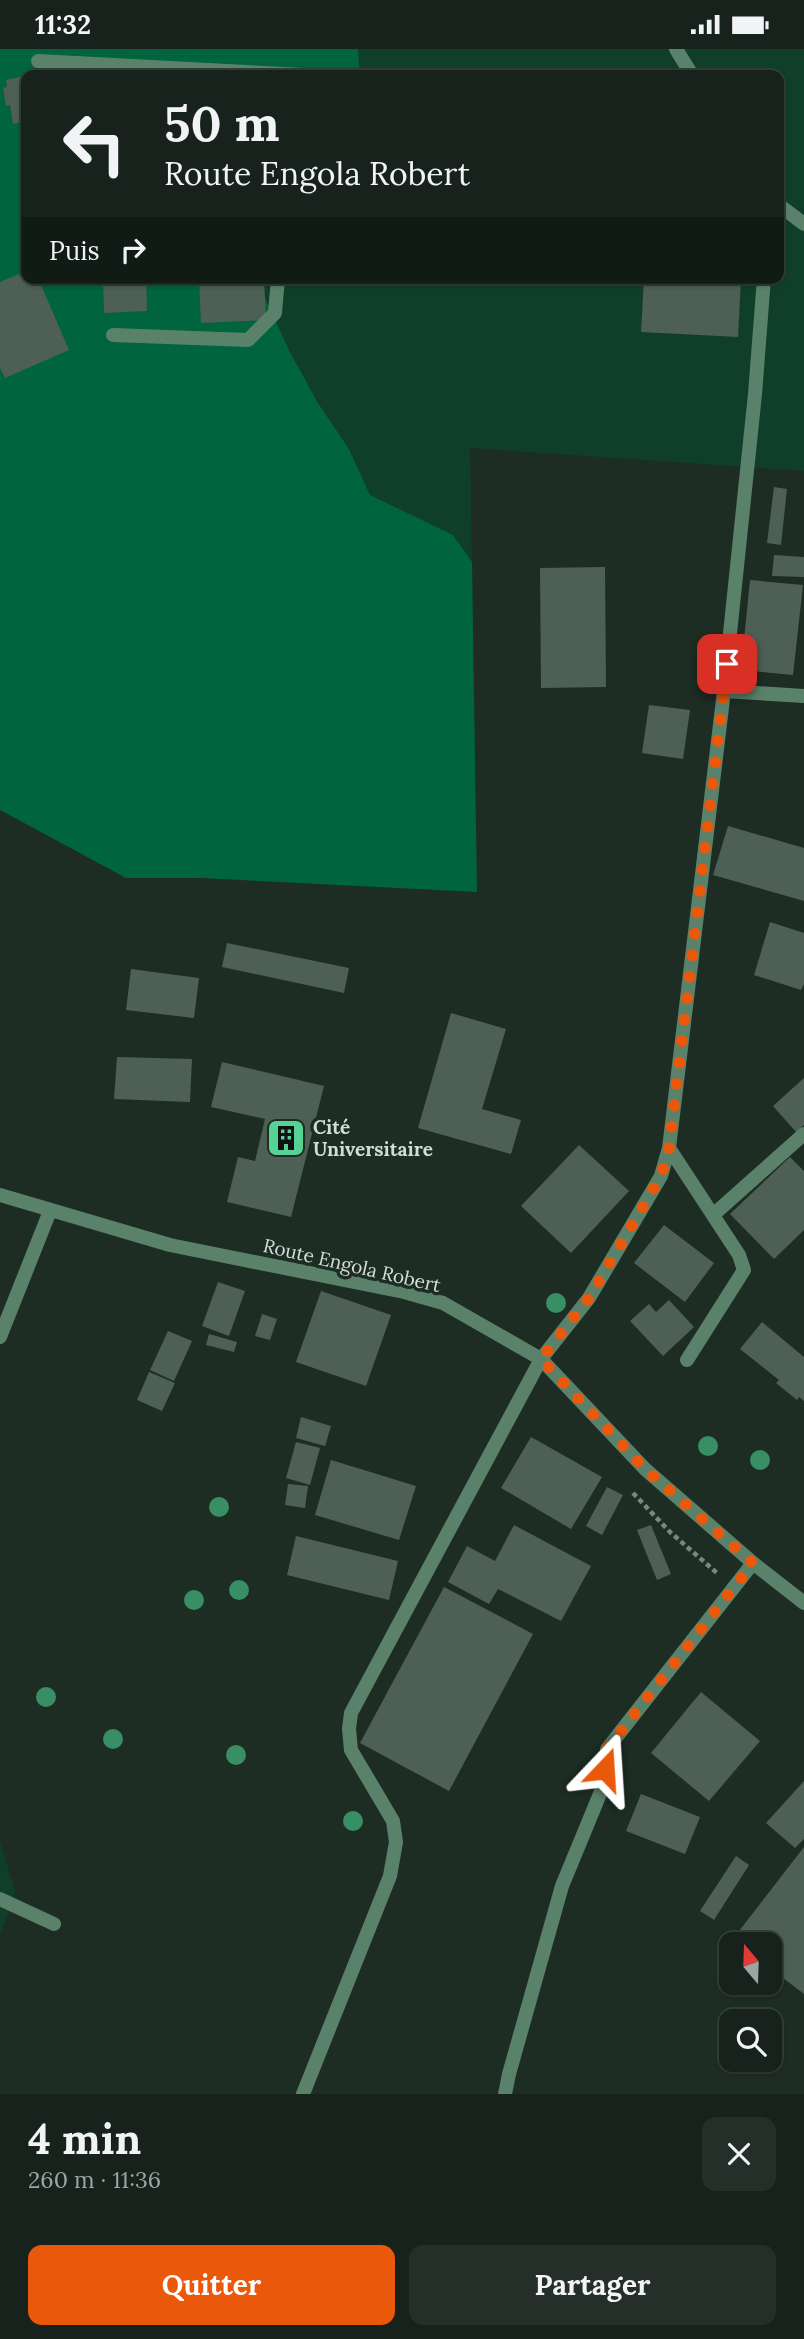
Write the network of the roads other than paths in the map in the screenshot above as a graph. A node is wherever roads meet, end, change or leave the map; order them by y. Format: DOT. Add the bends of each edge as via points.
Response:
graph roads {
  1 [pos="676,49"];
  2 [pos="38,61"];
  3 [pos="204,70"];
  4 [pos="689,70"];
  5 [pos="784,213"];
  6 [pos="804,224"];
  7 [pos="277,284"];
  8 [pos="763,284"];
  9 [pos="113,335"];
  10 [pos="724,691"];
  11 [pos="804,696"];
  12 [pos="804,1134"];
  13 [pos="669,1148"];
  14 [pos="0,1195"];
  15 [pos="50,1211"];
  16 [pos="713,1215"];
  17 [pos="0,1337"];
  18 [pos="541,1359"];
  19 [pos="687,1360"];
  20 [pos="753,1563"];
  21 [pos="802,1598"];
  22 [pos="0,1899"];
  23 [pos="54,1924"];
  24 [pos="303,2094"];
  25 [pos="505,2094"];
  1 -- 4 [label="street"];
  2 -- 3 [label="street"];
  5 -- 6 [label="street"];
  7 -- 9 [label="street" via="275,313 248,340"];
  8 -- 10 [label="street"];
  10 -- 11 [label="street"];
  10 -- 13 [label="street"];
  12 -- 16 [label="street"];
  13 -- 16 [label="street"];
  13 -- 18 [label="street" via="661,1176 589,1298"];
  14 -- 15 [label="street, Route Engola Robert"];
  15 -- 17 [label="street"];
  15 -- 18 [label="street, Route Engola Robert" via="170,1245 443,1303"];
  16 -- 19 [label="street" via="744,1270"];
  18 -- 20 [label="street, Route Engola Robert" via="645,1469"];
  18 -- 24 [label="street" via="351,1713 351,1750 393,1821 396,1842 390,1876"];
  20 -- 21 [label="street, Route Engola Robert"];
  20 -- 25 [label="street" via="607,1749 602,1789 562,1886"];
  22 -- 23 [label="street"];
}
